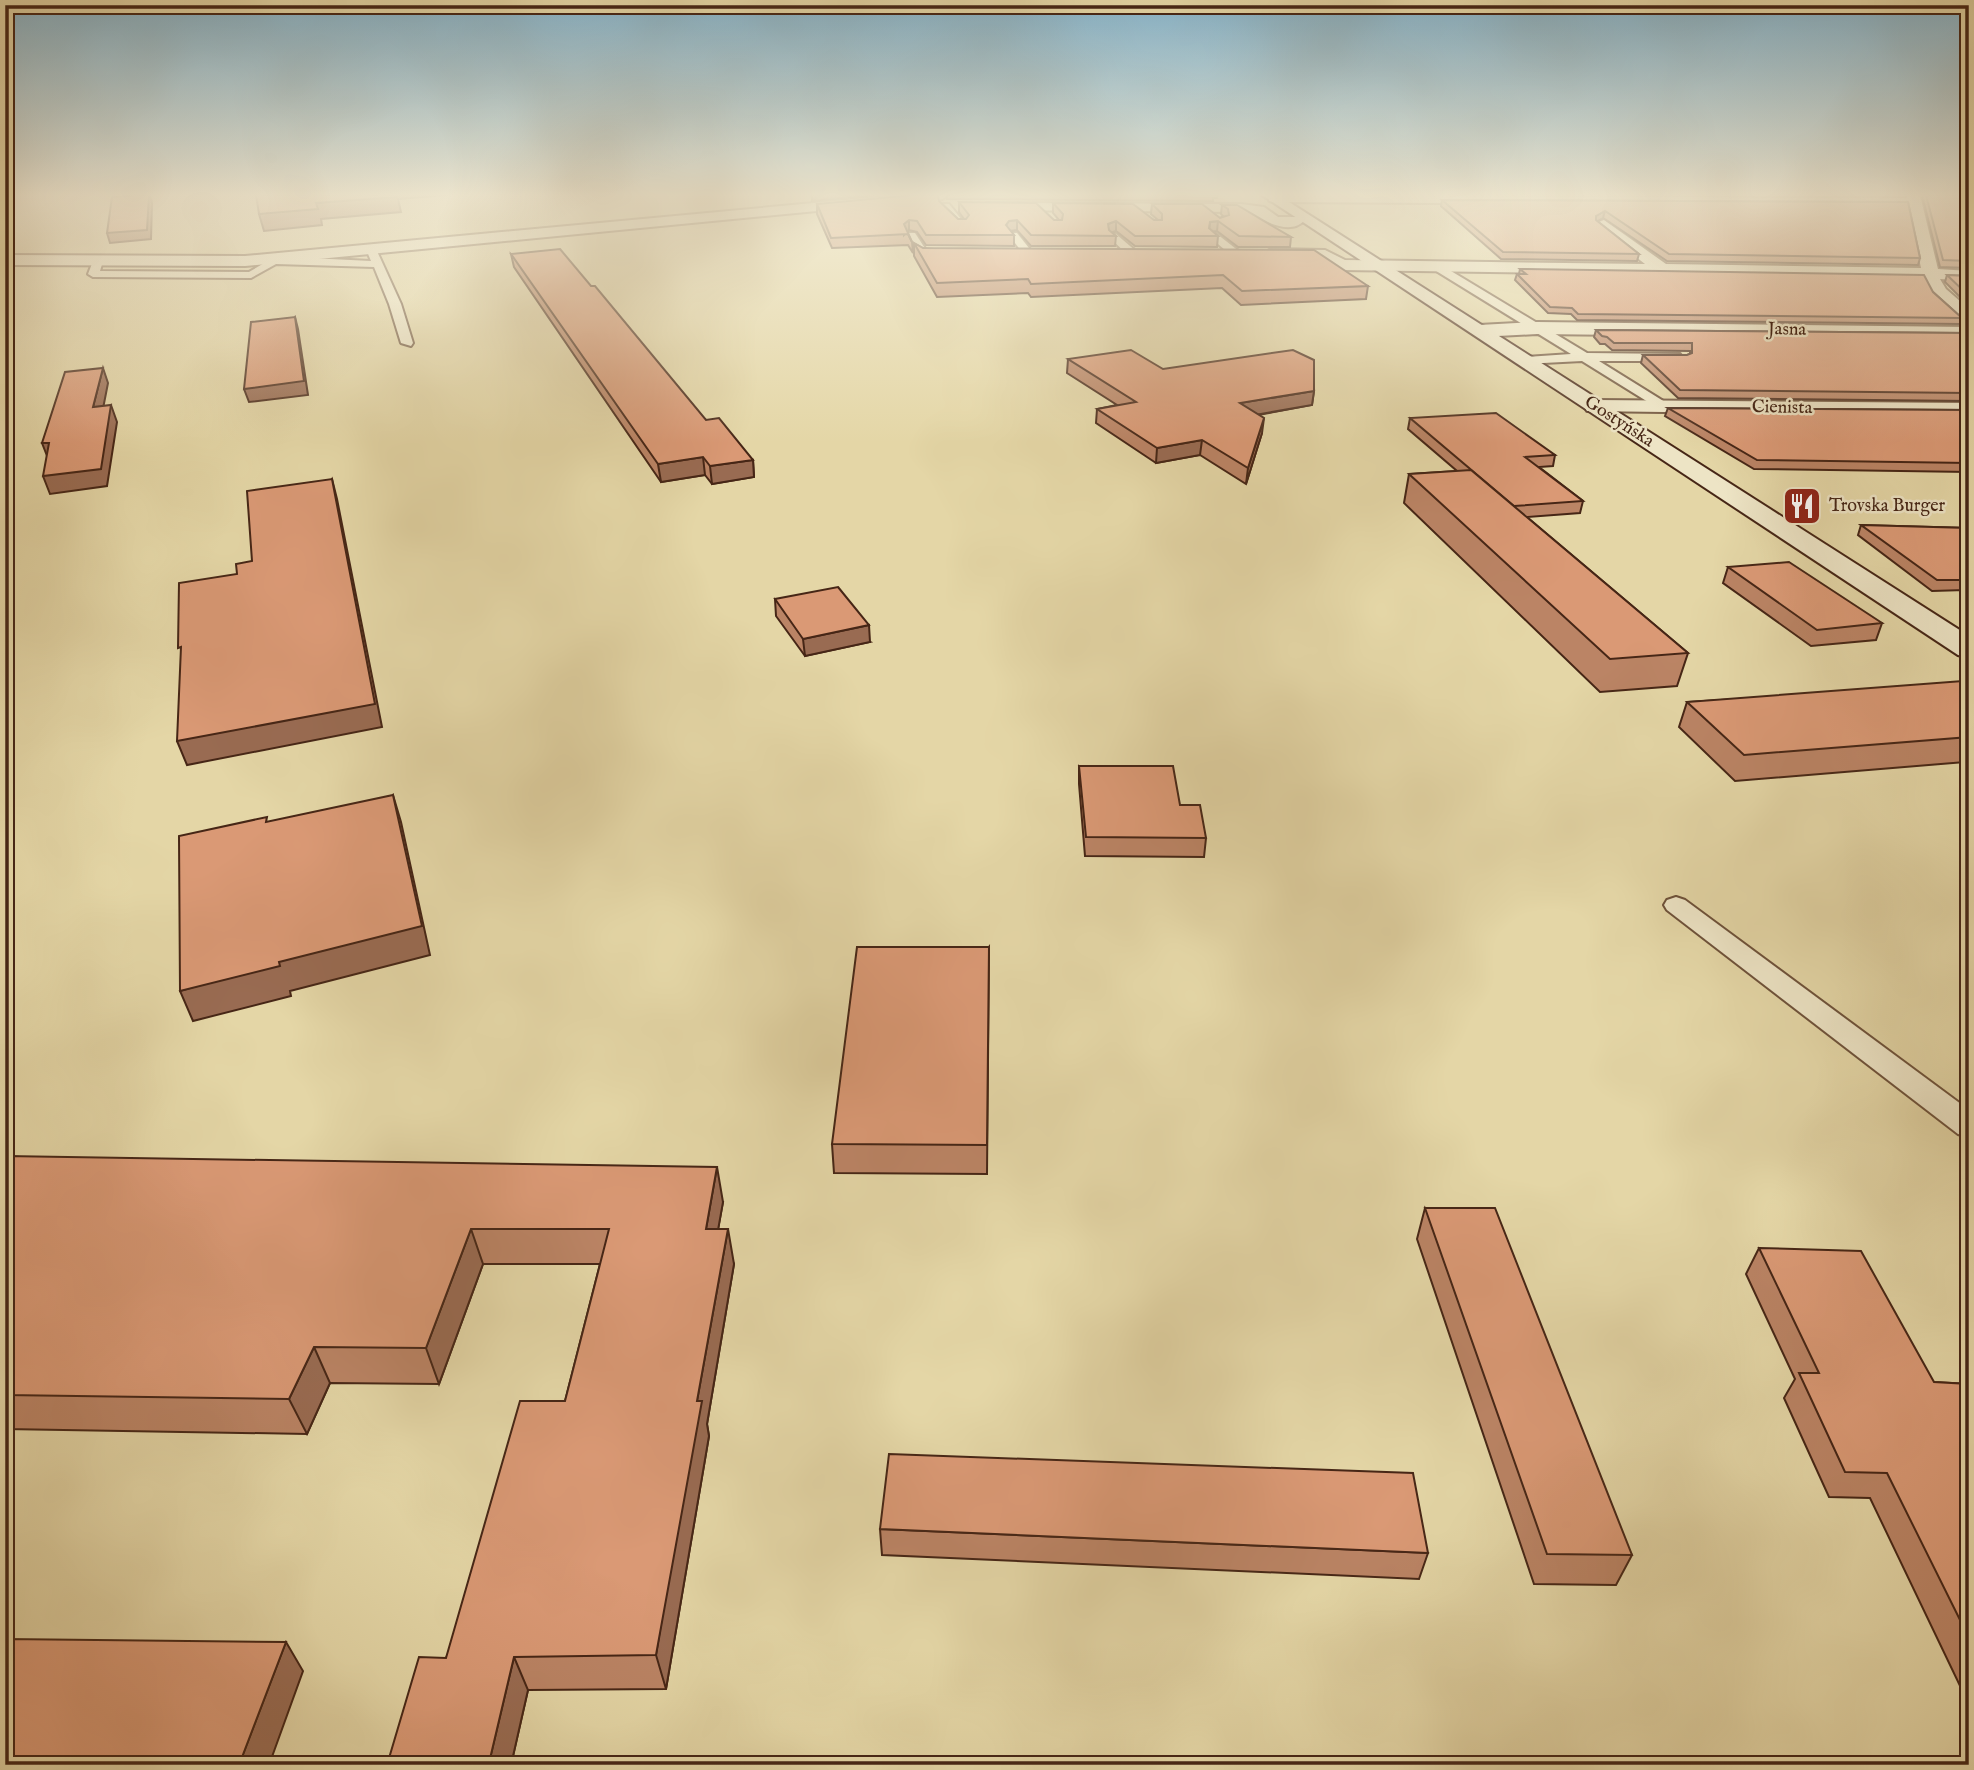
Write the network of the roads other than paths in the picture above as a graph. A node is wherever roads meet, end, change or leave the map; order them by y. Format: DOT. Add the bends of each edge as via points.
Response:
graph roads {
  1 [pos="383,278"];
  2 [pos="1397,278"];
  3 [pos="1454,278"];
  4 [pos="1932,278"];
  5 [pos="1969,318"];
  6 [pos="1537,328"];
  7 [pos="1479,331"];
  8 [pos="1969,333"];
  9 [pos="407,343"];
  10 [pos="1684,356"];
  11 [pos="1585,357"];
  12 [pos="1526,361"];
  13 [pos="1594,406"];
  14 [pos="1666,407"];
  15 [pos="1969,410"];
  16 [pos="1969,649"];
  17 [pos="1676,905"];
  18 [pos="1969,1126"];
  1 -- 9 [label="lane"];
  2 -- 7 [label="street, Gostyńska"];
  3 -- 6 [label="lane"];
  4 -- 5 [label="street" via="1939,292"];
  6 -- 7 [label="street, Jasna"];
  6 -- 8 [label="street, Jasna"];
  6 -- 11 [label="lane"];
  7 -- 12 [label="street, Gostyńska"];
  10 -- 11 [label="lane"];
  11 -- 12 [label="lane"];
  11 -- 14 [label="lane"];
  12 -- 13 [label="street, Gostyńska"];
  13 -- 14 [label="street, Cienista"];
  13 -- 16 [label="street, Gostyńska"];
  14 -- 15 [label="street, Cienista"];
  17 -- 18 [label="lane"];
}
